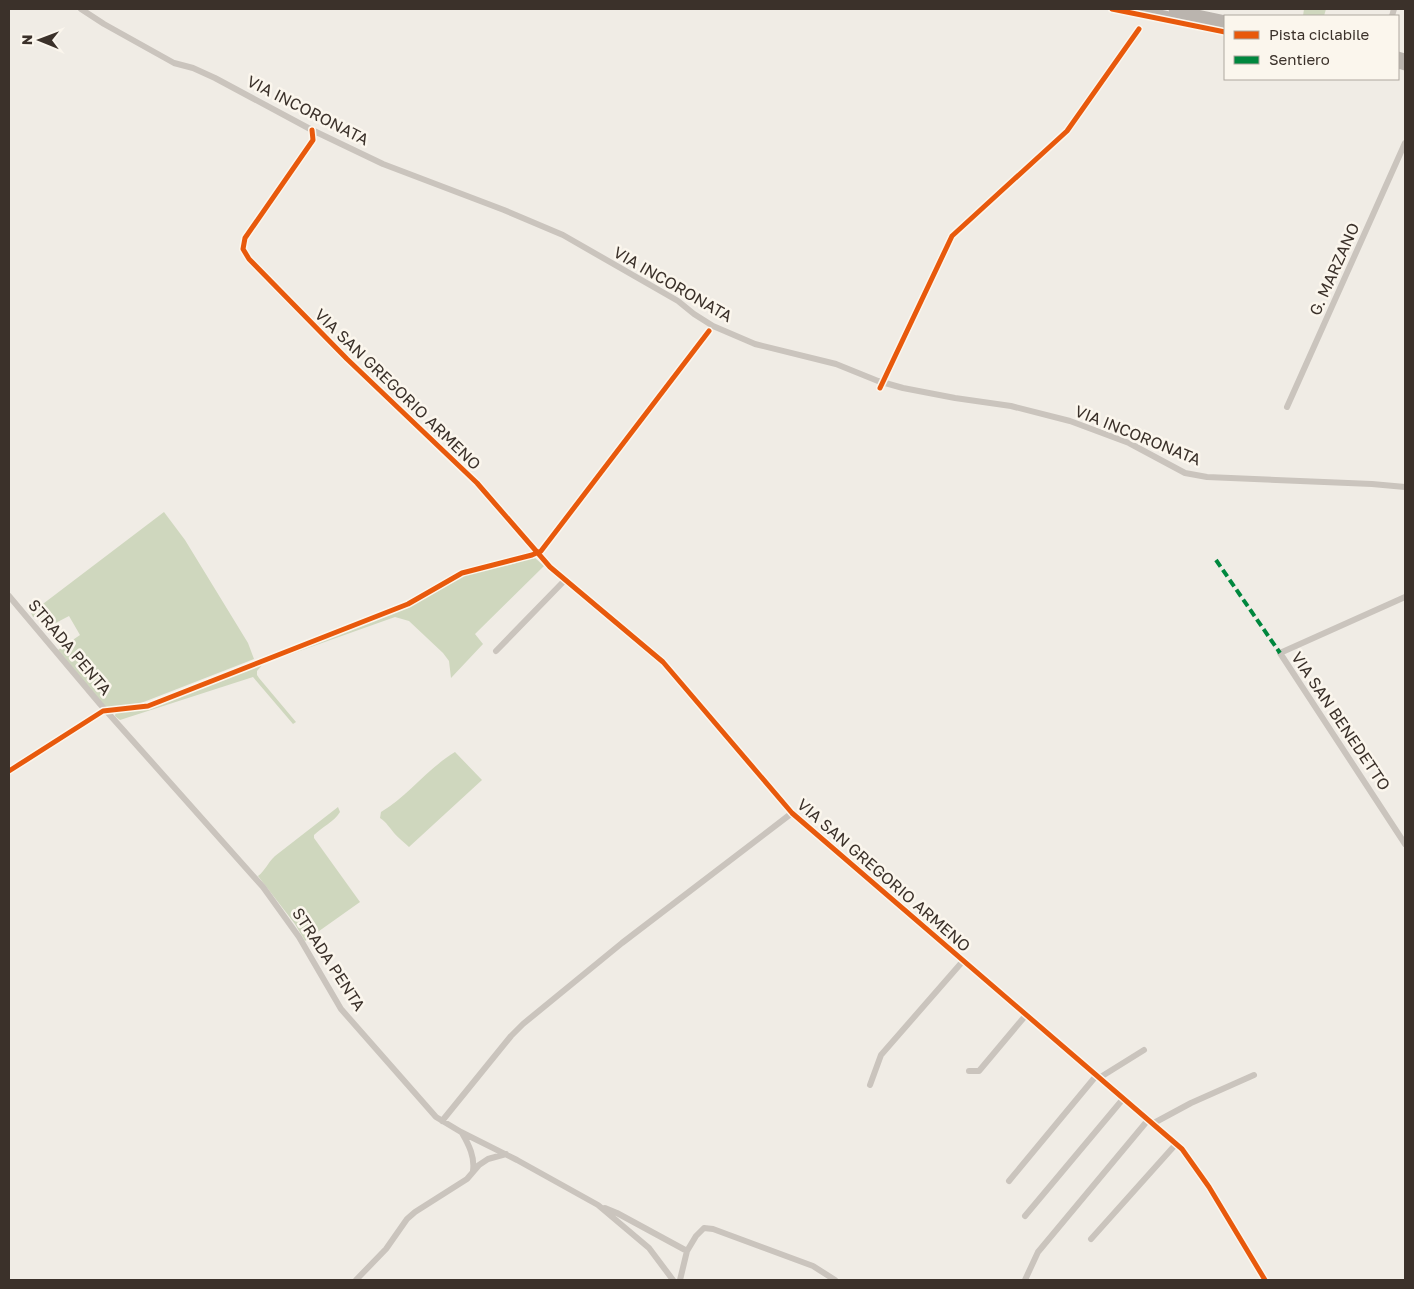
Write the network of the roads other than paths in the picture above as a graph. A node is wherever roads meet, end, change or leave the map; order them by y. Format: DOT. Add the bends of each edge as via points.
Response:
graph roads {
  1 [pos="81,9"];
  2 [pos="1136,9"];
  3 [pos="1173,9"];
  4 [pos="1224,20"];
  5 [pos="1224,28"];
  6 [pos="312,130"];
  7 [pos="1405,143"];
  8 [pos="1287,407"];
  9 [pos="1405,487"];
  10 [pos="565,580"];
  11 [pos="9,596"];
  12 [pos="1405,597"];
  13 [pos="496,651"];
  14 [pos="792,813"];
  15 [pos="1405,844"];
  16 [pos="964,961"];
  17 [pos="1026,1015"];
  18 [pos="1144,1050"];
  19 [pos="969,1071"];
  20 [pos="1254,1075"];
  21 [pos="1097,1077"];
  22 [pos="870,1085"];
  23 [pos="1123,1099"];
  24 [pos="442,1122"];
  25 [pos="1150,1122"];
  26 [pos="461,1132"];
  27 [pos="1176,1144"];
  28 [pos="506,1154"];
  29 [pos="473,1172"];
  30 [pos="1009,1181"];
  31 [pos="598,1205"];
  32 [pos="1025,1216"];
  33 [pos="1091,1239"];
  34 [pos="687,1251"];
  35 [pos="356,1280"];
  36 [pos="673,1280"];
  37 [pos="680,1280"];
  38 [pos="835,1280"];
  39 [pos="1025,1280"];
  40 [pos="1265,1280"];
  1 -- 6 [label="street, VIA INCORONATA" via="174,64 215,78"];
  2 -- 5 [label="main road"];
  3 -- 4 [label="main road"];
  6 -- 9 [label="street, VIA INCORONATA" via="383,164 563,235 678,301 713,326 755,344 836,364 911,390 1012,406 1070,421 1129,443 1184,473 1207,478"];
  6 -- 10 [label="street, VIA SAN GREGORIO ARMENO" via="313,140 245,238 243,249 249,259 341,352 477,483 536,553"];
  7 -- 8 [label="street, G. MARZANO"];
  10 -- 13 [label="street"];
  10 -- 14 [label="street, VIA SAN GREGORIO ARMENO" via="663,662"];
  11 -- 24 [label="street, STRADA PENTA" via="263,887 299,937 341,1009"];
  12 -- 15 [label="street, VIA SAN BENEDETTO" via="1280,653"];
  14 -- 16 [label="street, VIA SAN GREGORIO ARMENO"];
  14 -- 24 [label="street" via="622,943 523,1024"];
  16 -- 17 [label="street, VIA SAN GREGORIO ARMENO"];
  16 -- 22 [label="street" via="881,1055"];
  17 -- 19 [label="street" via="979,1071"];
  17 -- 21 [label="street, VIA SAN GREGORIO ARMENO"];
  18 -- 21 [label="street"];
  20 -- 25 [label="street"];
  21 -- 23 [label="street, VIA SAN GREGORIO ARMENO"];
  21 -- 30 [label="street"];
  23 -- 25 [label="street, VIA SAN GREGORIO ARMENO"];
  23 -- 32 [label="street"];
  24 -- 26 [label="street, STRADA PENTA"];
  25 -- 27 [label="street, VIA SAN GREGORIO ARMENO"];
  25 -- 39 [label="street" via="1038,1252"];
  26 -- 28 [label="street, STRADA PENTA"];
  26 -- 29 [label="street" via="474,1162"];
  27 -- 33 [label="street"];
  27 -- 40 [label="street, VIA SAN GREGORIO ARMENO" via="1209,1187"];
  28 -- 29 [label="street" via="488,1159"];
  28 -- 31 [label="street, STRADA PENTA"];
  29 -- 35 [label="street" via="407,1219 386,1249"];
  31 -- 34 [label="street"];
  31 -- 36 [label="street, STRADA PENTA" via="649,1248"];
  34 -- 37 [label="street"];
  34 -- 38 [label="street" via="704,1228 713,1229 813,1266"];
}
